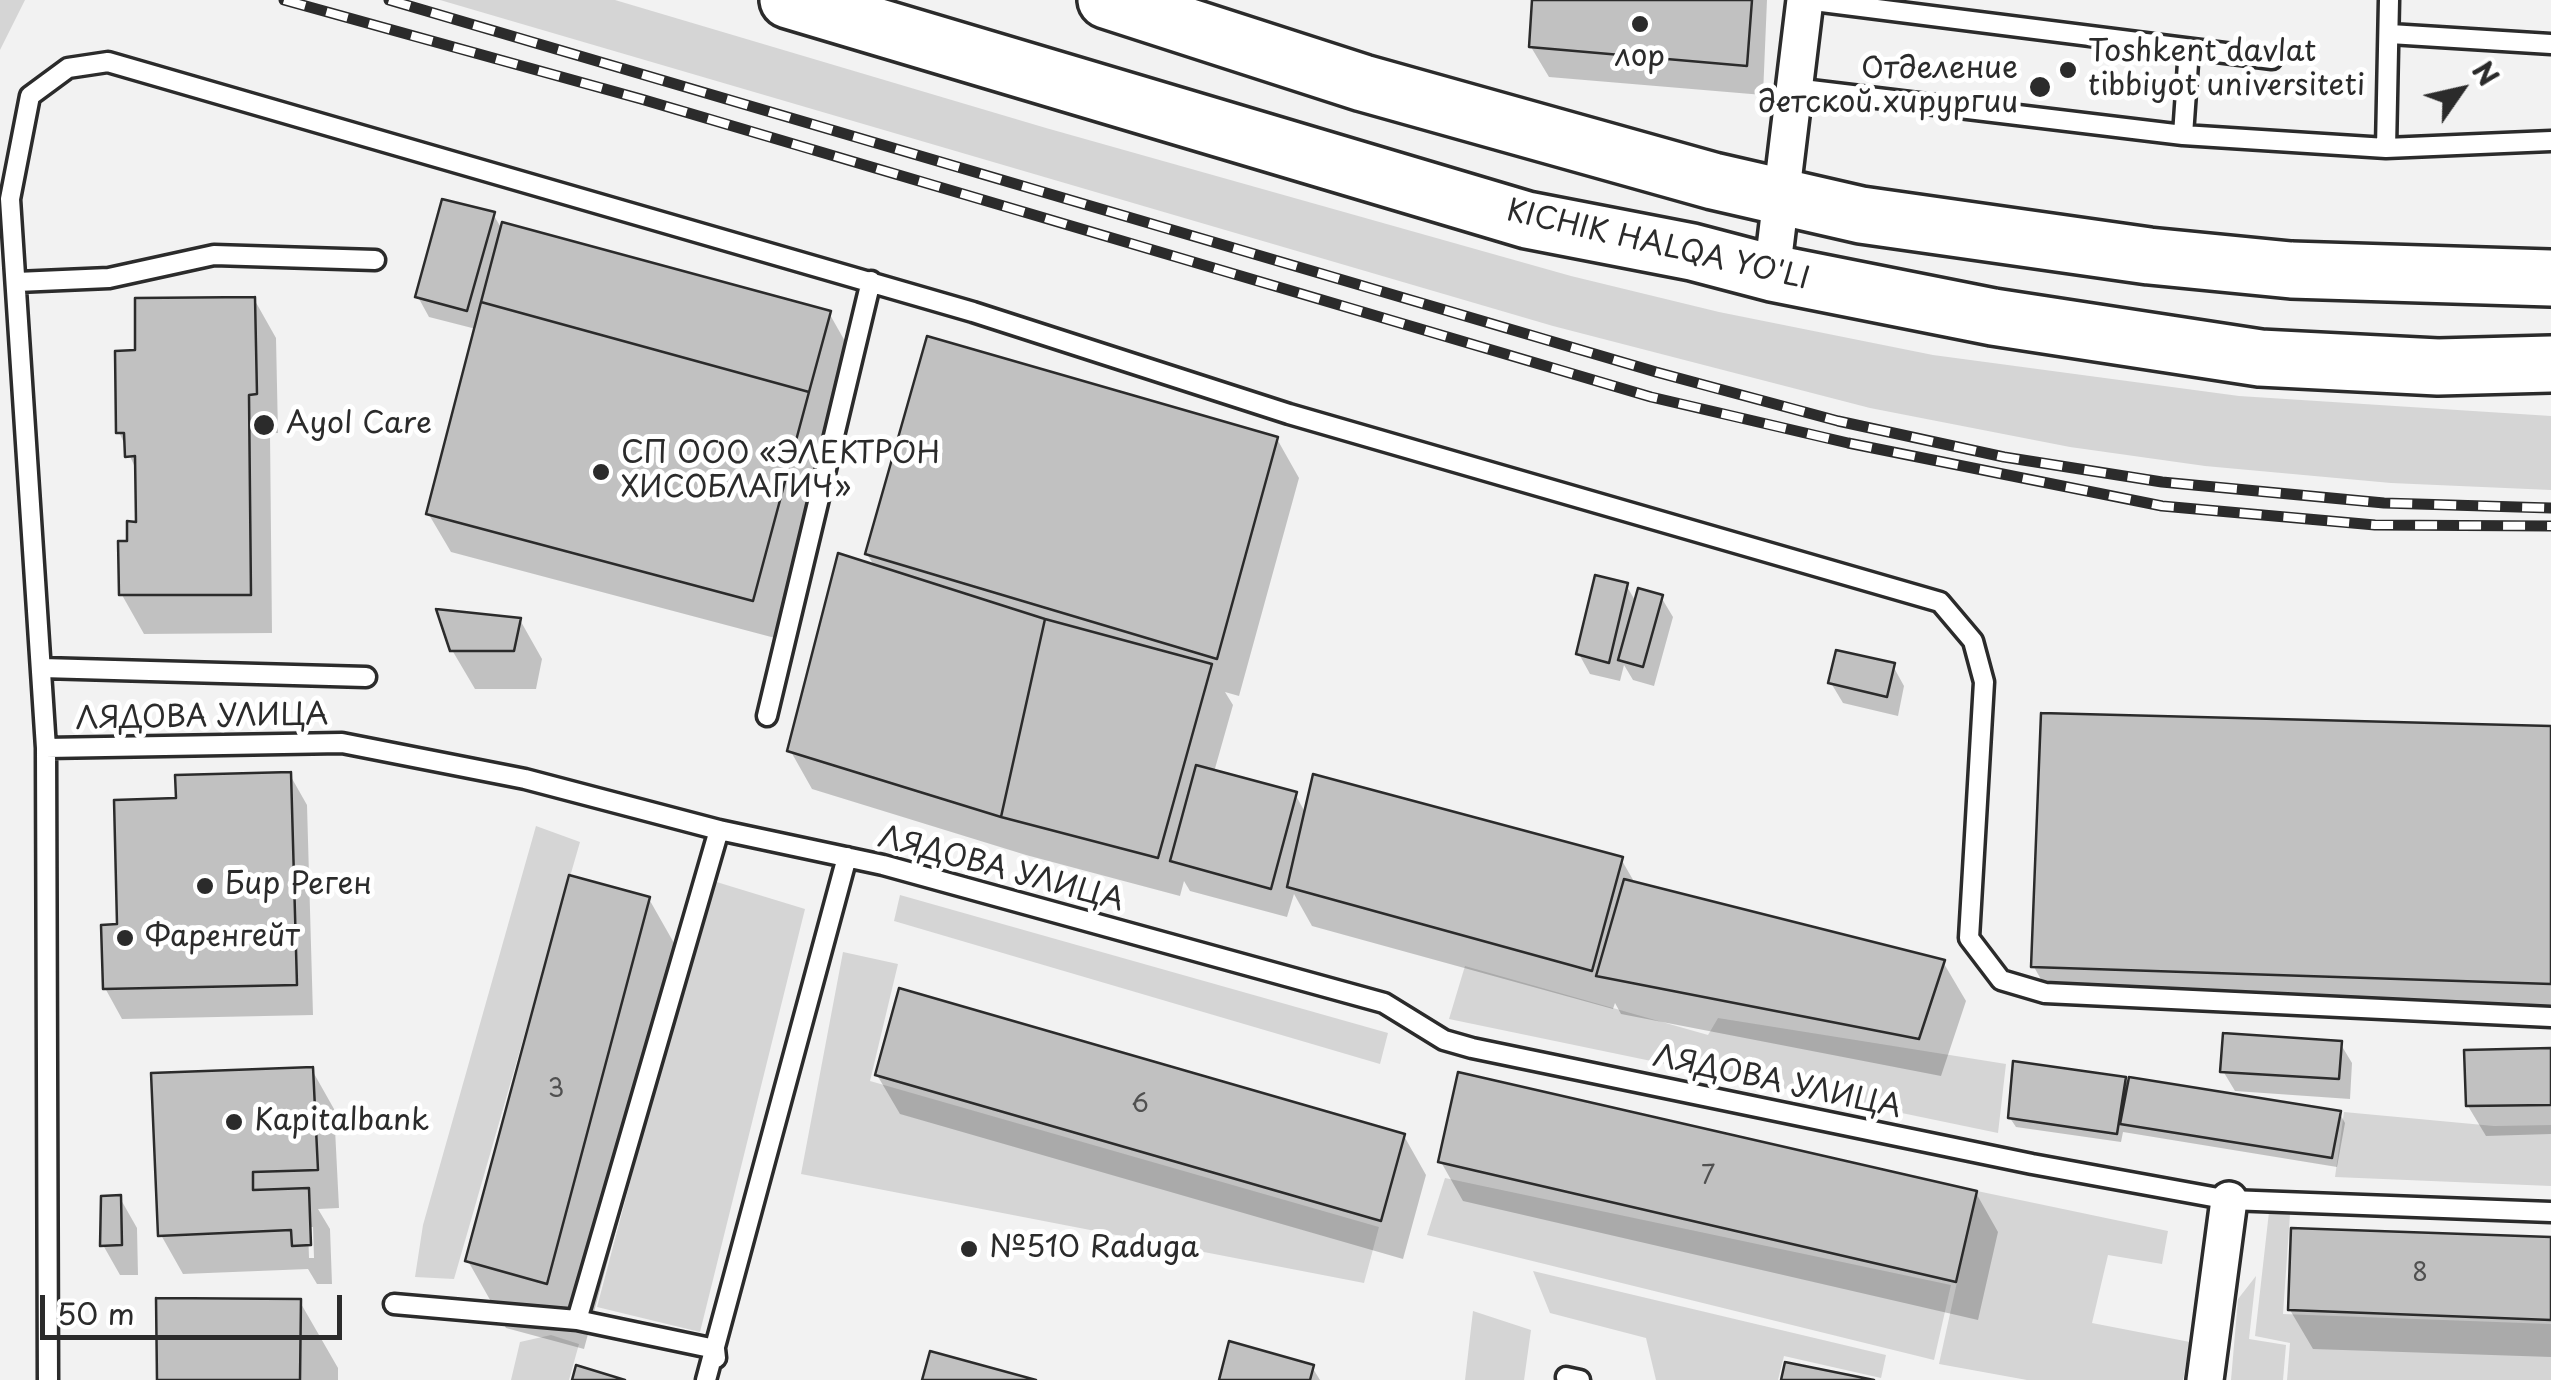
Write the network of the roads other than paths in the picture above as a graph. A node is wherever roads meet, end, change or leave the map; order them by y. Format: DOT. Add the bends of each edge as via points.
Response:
graph roads {
  1 [pos="788,0"];
  2 [pos="1106,0"];
  3 [pos="1805,0"];
  4 [pos="2388,0"];
  5 [pos="2390,34"];
  6 [pos="2551,44"];
  7 [pos="2189,48"];
  8 [pos="2272,59"];
  9 [pos="1794,88"];
  10 [pos="2183,135"];
  11 [pos="2551,141"];
  12 [pos="2386,148"];
  13 [pos="1783,198"];
  14 [pos="375,260"];
  15 [pos="1772,273"];
  16 [pos="2551,278"];
  17 [pos="17,282"];
  18 [pos="871,282"];
  19 [pos="2551,364"];
  20 [pos="42,668"];
  21 [pos="366,677"];
  22 [pos="767,716"];
  23 [pos="46,748"];
  24 [pos="719,830"];
  25 [pos="847,857"];
  26 [pos="2551,1017"];
  27 [pos="2229,1200"];
  28 [pos="2551,1212"];
  29 [pos="394,1304"];
  30 [pos="577,1320"];
  31 [pos="715,1348"];
  32 [pos="48,1380"];
  33 [pos="706,1380"];
  34 [pos="718,1380"];
  35 [pos="2205,1380"];
  1 -- 15 [label="highway, KICHIK HALQA YO'LI" via="1527,220"];
  2 -- 13 [label="highway" via="1363,83"];
  3 -- 7 [label="lane"];
  3 -- 9 [label="street"];
  4 -- 5 [label="lane"];
  5 -- 6 [label="lane"];
  5 -- 12 [label="lane"];
  7 -- 8 [label="lane"];
  7 -- 10 [label="lane"];
  9 -- 10 [label="lane"];
  9 -- 13 [label="street"];
  10 -- 12 [label="lane"];
  11 -- 12 [label="lane"];
  13 -- 15 [label="street"];
  13 -- 16 [label="highway" via="2149,256 2340,273"];
  14 -- 17 [label="lane" via="214,255 108,278"];
  15 -- 19 [label="highway, KICHIK HALQA YO'LI" via="1994,317 2260,358 2438,367"];
  17 -- 18 [label="lane" via="10,199 30,96 68,68 108,62"];
  17 -- 20 [label="lane"];
  18 -- 22 [label="lane"];
  18 -- 26 [label="lane" via="1289,414 1940,602 1973,641 1984,682 1969,938 2001,980 2044,993"];
  20 -- 21 [label="lane"];
  20 -- 23 [label="lane"];
  23 -- 24 [label="lane, ЛЯДОВА УЛИЦА" via="342,743 524,779"];
  23 -- 32 [label="lane, ЛЯДОВА УЛИЦА"];
  24 -- 25 [label="lane, ЛЯДОВА УЛИЦА"];
  24 -- 30 [label="lane"];
  25 -- 27 [label="lane, ЛЯДОВА УЛИЦА" via="1384,1003 1444,1040 1472,1048"];
  25 -- 31 [label="lane"];
  27 -- 28 [label="lane, ЛЯДОВА УЛИЦА"];
  27 -- 35 [label="street"];
  29 -- 30 [label="lane"];
  30 -- 31 [label="lane"];
  31 -- 33 [label="lane"];
  31 -- 34 [label="lane"];
}
